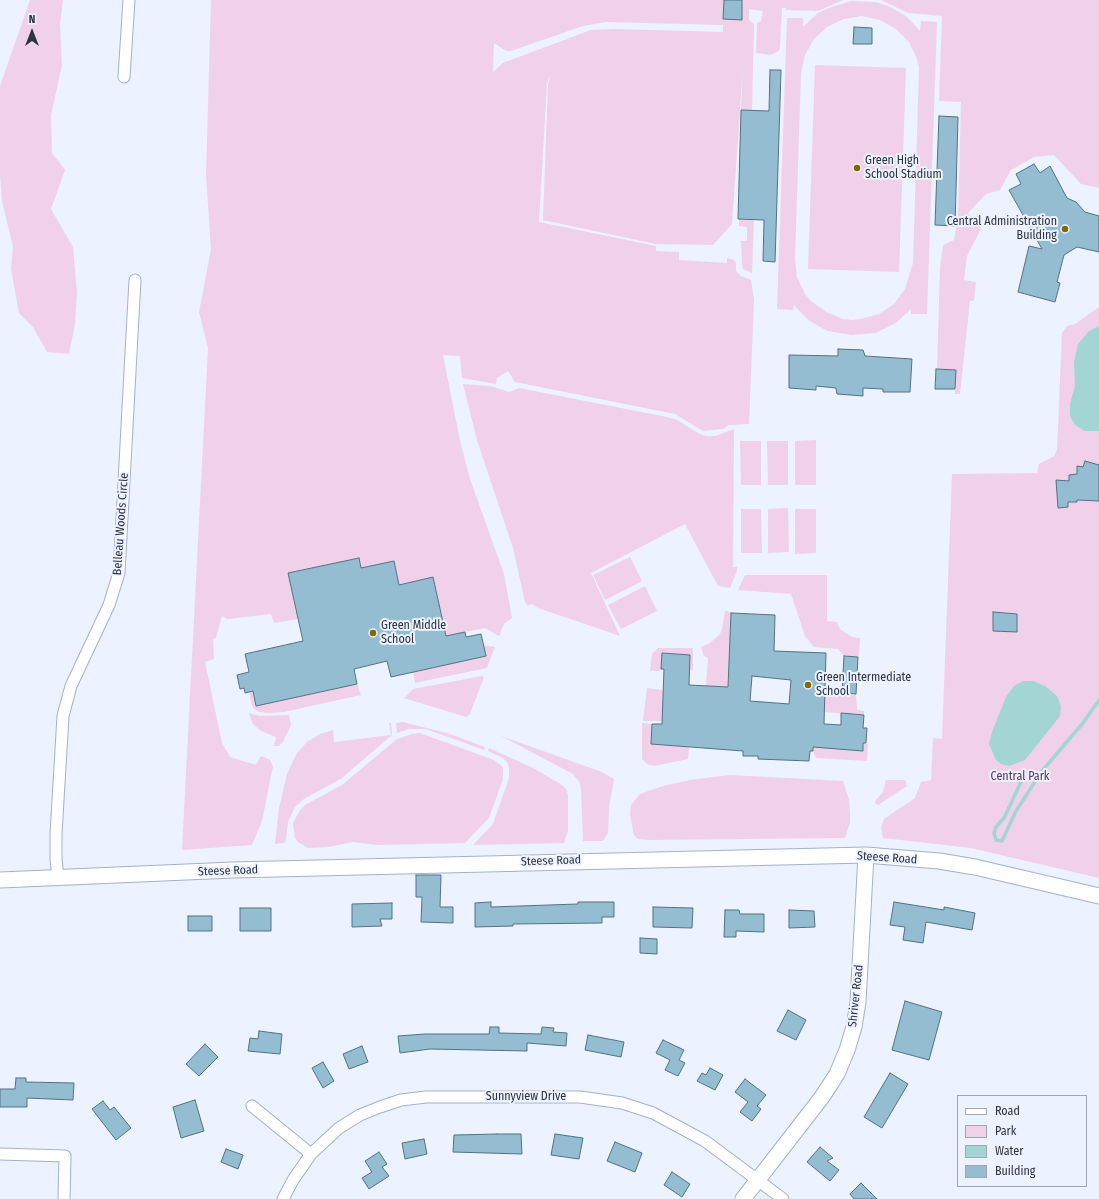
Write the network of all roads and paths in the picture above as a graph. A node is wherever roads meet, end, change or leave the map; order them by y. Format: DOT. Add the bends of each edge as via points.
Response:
graph roads {
  1 [pos="129,0"];
  2 [pos="124,77"];
  3 [pos="135,280"];
  4 [pos="866,855"];
  5 [pos="58,877"];
  6 [pos="0,880"];
  7 [pos="1099,896"];
  8 [pos="252,1106"];
  9 [pos="0,1154"];
  10 [pos="311,1154"];
  11 [pos="758,1179"];
  12 [pos="64,1199"];
  13 [pos="283,1199"];
  14 [pos="743,1199"];
  15 [pos="783,1199"];
  1 -- 2 [label="street"];
  3 -- 5 [label="street, Belleau Woods Circle" via="119,573 109,605 71,686 63,716 56,834"];
  4 -- 5 [label="street, Steese Road"];
  4 -- 7 [label="street, Steese Road" via="939,861 975,867"];
  4 -- 11 [label="street, Shriver Road" via="858,1002 848,1050 822,1097"];
  5 -- 6 [label="street, Steese Road"];
  8 -- 10 [label="street"];
  9 -- 12 [label="street" via="65,1156"];
  10 -- 11 [label="street, Sunnyview Drive" via="328,1137 355,1118 401,1100 426,1097 580,1097 622,1103 677,1125 705,1140"];
  10 -- 13 [label="street, Sunnyview Drive"];
  11 -- 14 [label="street, Shriver Road"];
  11 -- 15 [label="street, Sunnyview Drive"];
}
